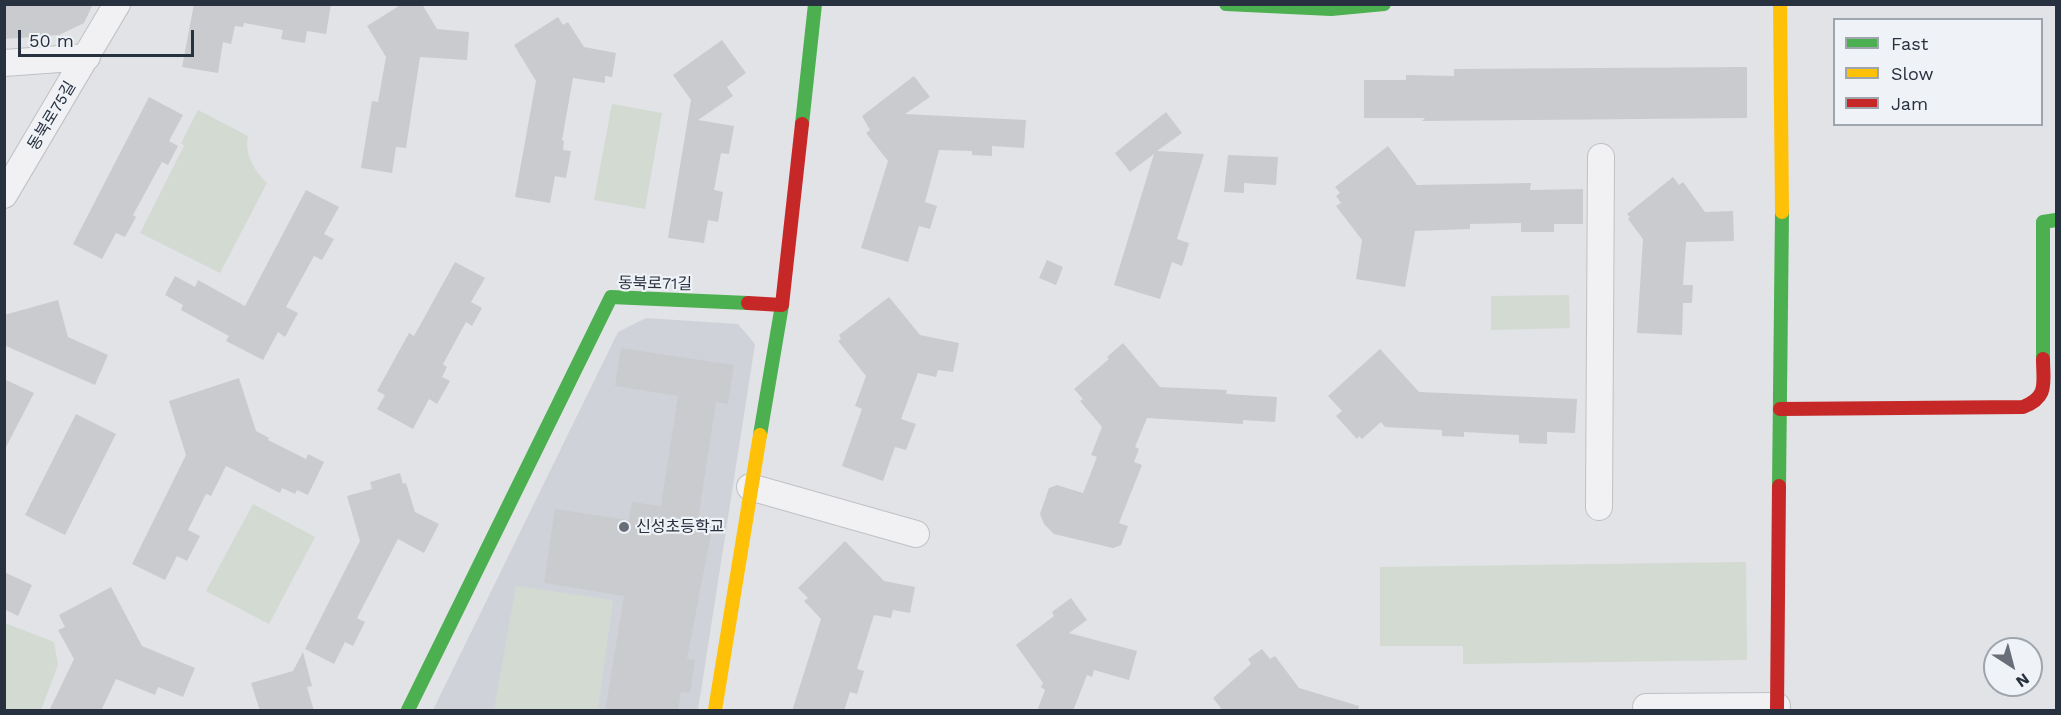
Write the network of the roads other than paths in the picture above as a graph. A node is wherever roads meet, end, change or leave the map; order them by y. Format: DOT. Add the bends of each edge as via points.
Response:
graph roads {
  1 [pos="117,4"];
  2 [pos="815,4"];
  3 [pos="1226,4"];
  4 [pos="1384,4"];
  5 [pos="1780,4"];
  6 [pos="87,57"];
  7 [pos="4,63"];
  8 [pos="1601,157"];
  9 [pos="4,195"];
  10 [pos="2056,220"];
  11 [pos="782,305"];
  12 [pos="1780,409"];
  13 [pos="750,487"];
  14 [pos="1599,507"];
  15 [pos="916,534"];
  16 [pos="1646,707"];
  17 [pos="1777,708"];
  18 [pos="408,711"];
  19 [pos="715,711"];
  1 -- 6 [label="street, 동북로75길"];
  2 -- 11 [label="street"];
  3 -- 4 [label="street" via="1331,9"];
  5 -- 12 [label="street"];
  6 -- 7 [label="street"];
  6 -- 9 [label="street, 동북로75길"];
  8 -- 14 [label="street"];
  10 -- 12 [label="street" via="2043,222 2043,386 2036,402 2024,407"];
  11 -- 13 [label="street"];
  11 -- 18 [label="street, 동북로71길" via="611,297"];
  12 -- 17 [label="street"];
  13 -- 15 [label="street"];
  13 -- 19 [label="street"];
  16 -- 17 [label="street"];
}
